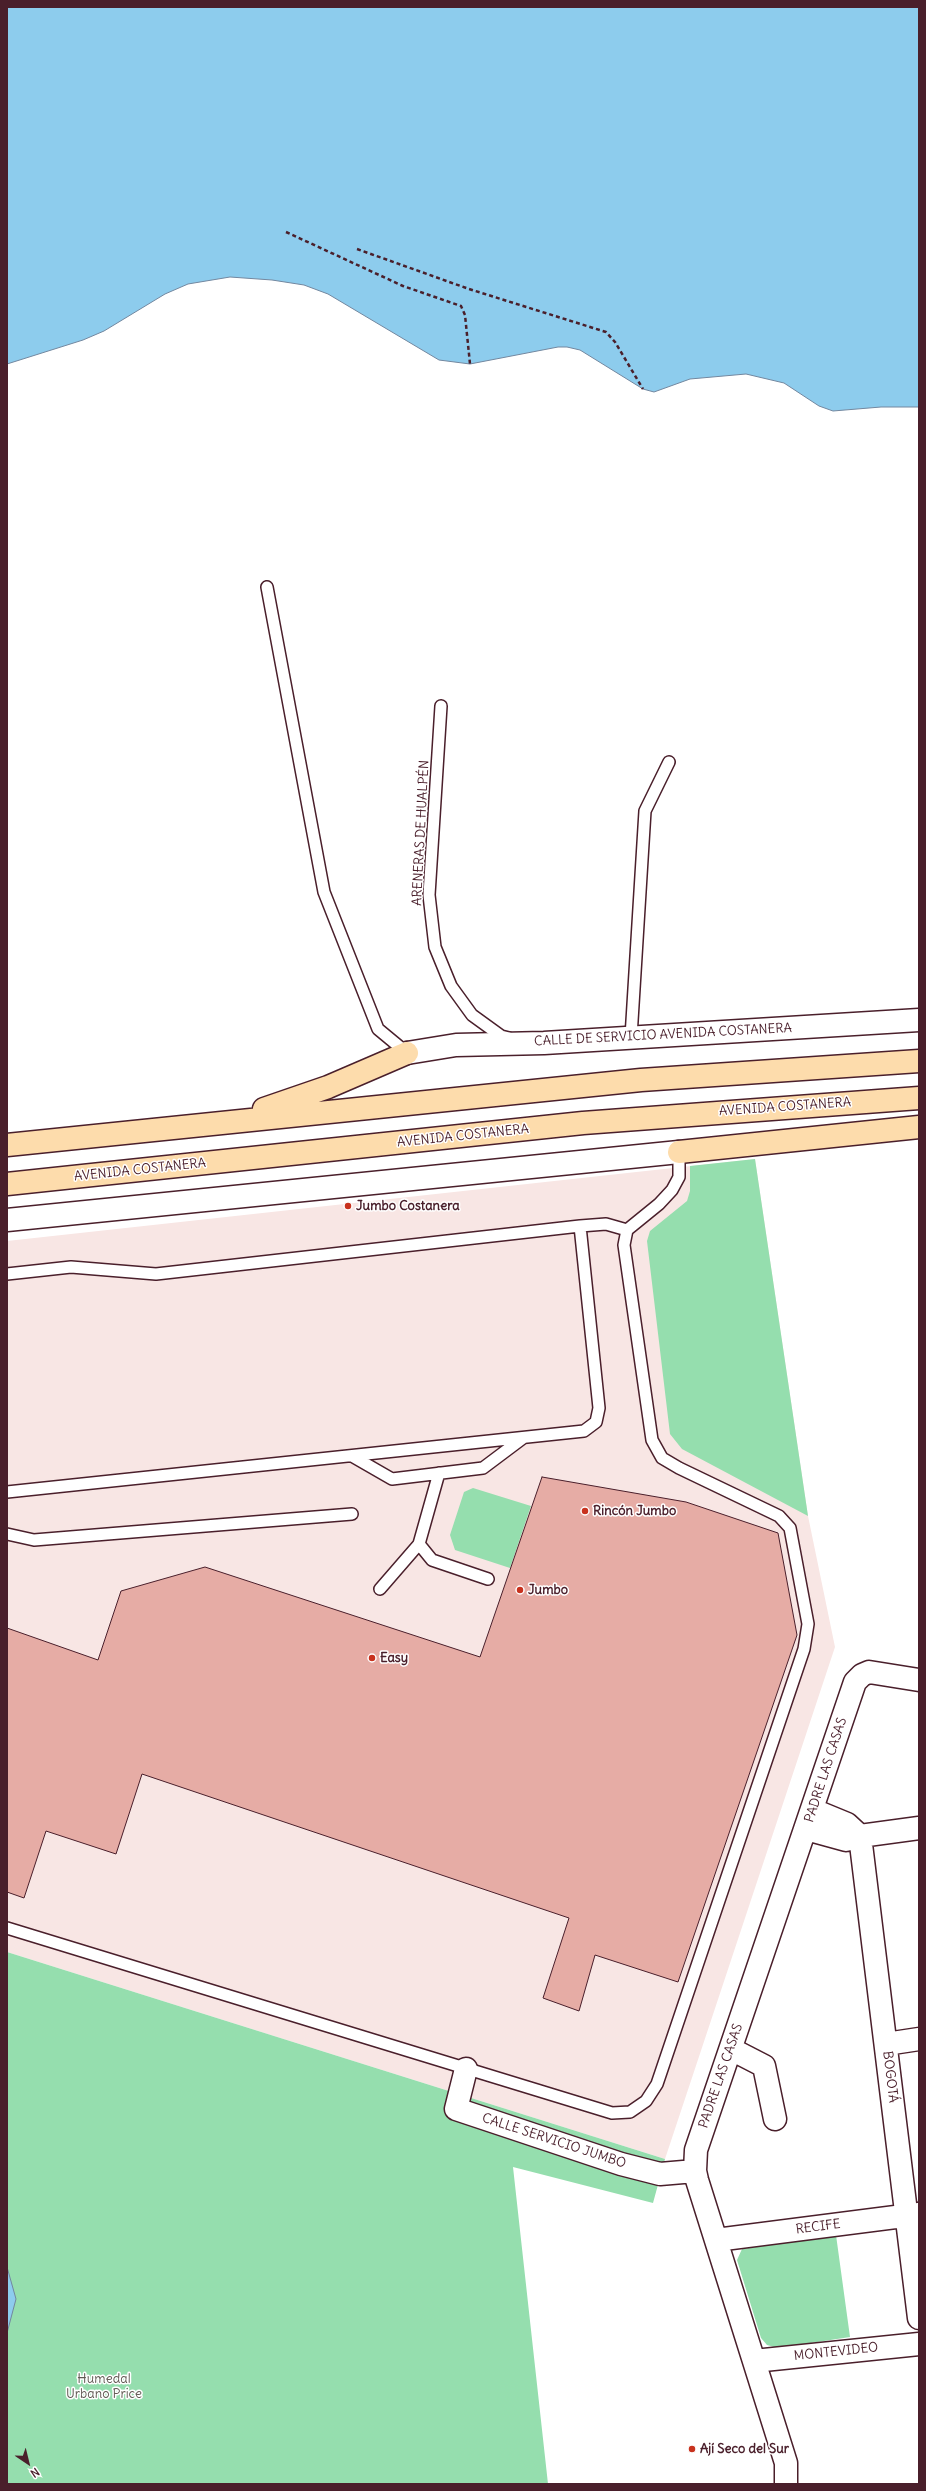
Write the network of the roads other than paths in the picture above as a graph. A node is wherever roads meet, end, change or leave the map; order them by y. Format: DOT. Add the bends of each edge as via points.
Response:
graph roads {
  1 [pos="267,587"];
  2 [pos="441,706"];
  3 [pos="669,762"];
  4 [pos="919,1020"];
  5 [pos="631,1038"];
  6 [pos="544,1043"];
  7 [pos="407,1053"];
  8 [pos="919,1061"];
  9 [pos="919,1098"];
  10 [pos="214,1123"];
  11 [pos="919,1127"];
  12 [pos="7,1146"];
  13 [pos="679,1152"];
  14 [pos="7,1184"];
  15 [pos="7,1220"];
  16 [pos="580,1226"];
  17 [pos="627,1230"];
  18 [pos="7,1274"];
  19 [pos="524,1437"];
  20 [pos="352,1456"];
  21 [pos="439,1473"];
  22 [pos="7,1492"];
  23 [pos="352,1514"];
  24 [pos="7,1534"];
  25 [pos="419,1544"];
  26 [pos="488,1579"];
  27 [pos="380,1589"];
  28 [pos="919,1680"];
  29 [pos="810,1820"];
  30 [pos="919,1828"];
  31 [pos="860,1836"];
  32 [pos="7,1928"];
  33 [pos="919,2040"];
  34 [pos="886,2044"];
  35 [pos="731,2049"];
  36 [pos="466,2069"];
  37 [pos="775,2119"];
  38 [pos="694,2171"];
  39 [pos="913,2215"];
  40 [pos="716,2240"];
  41 [pos="919,2318"];
  42 [pos="919,2344"];
  43 [pos="754,2361"];
  44 [pos="786,2484"];
  1 -- 7 [label="lane" via="324,892 378,1029"];
  2 -- 6 [label="lane, ARENERAS DE HUALPÉN" via="429,895 435,948 452,986 472,1015 501,1036"];
  3 -- 5 [label="lane" via="645,810"];
  4 -- 5 [label="street, CALLE DE SERVICIO AVENIDA COSTANERA"];
  5 -- 6 [label="street, CALLE DE SERVICIO AVENIDA COSTANERA"];
  6 -- 7 [label="street, CALLE DE SERVICIO AVENIDA COSTANERA" via="456,1045"];
  7 -- 10 [label="main road" via="295,1099"];
  8 -- 10 [label="main road" via="642,1080"];
  9 -- 14 [label="main road, AVENIDA COSTANERA" via="584,1123"];
  10 -- 12 [label="main road"];
  11 -- 13 [label="main road"];
  13 -- 15 [label="street"];
  13 -- 17 [label="lane" via="679,1177 672,1190"];
  16 -- 17 [label="lane" via="606,1224"];
  16 -- 18 [label="lane" via="156,1274 71,1268"];
  16 -- 19 [label="lane" via="599,1408 596,1422 584,1431"];
  17 -- 36 [label="lane" via="624,1245 652,1440 662,1458 779,1516 790,1528 808,1624 804,1649 657,2084 646,2101 630,2112 612,2113"];
  19 -- 20 [label="lane"];
  19 -- 21 [label="lane" via="483,1468"];
  20 -- 21 [label="lane" via="392,1479"];
  20 -- 22 [label="lane"];
  21 -- 25 [label="lane"];
  23 -- 24 [label="lane" via="34,1540"];
  25 -- 26 [label="lane" via="432,1560"];
  25 -- 27 [label="lane"];
  28 -- 29 [label="street, PADRE LAS CASAS" via="869,1672 855,1682"];
  29 -- 31 [label="street" via="847,1824"];
  29 -- 35 [label="street, PADRE LAS CASAS"];
  30 -- 31 [label="street"];
  31 -- 34 [label="street, BOGOTÁ"];
  32 -- 36 [label="lane"];
  33 -- 34 [label="street"];
  34 -- 39 [label="street, BOGOTÁ"];
  35 -- 37 [label="street" via="764,2066"];
  35 -- 38 [label="street, PADRE LAS CASAS" via="696,2150"];
  36 -- 38 [label="street, CALLE SERVICIO JUMBO" via="456,2109 621,2164 660,2174"];
  38 -- 40 [label="street, PADRE LAS CASAS"];
  39 -- 40 [label="street, RECIFE"];
  39 -- 41 [label="street, BOGOTÁ"];
  40 -- 43 [label="street, PADRE LAS CASAS"];
  42 -- 43 [label="street, MONTEVIDEO"];
  43 -- 44 [label="street, PADRE LAS CASAS" via="786,2463"];
}
